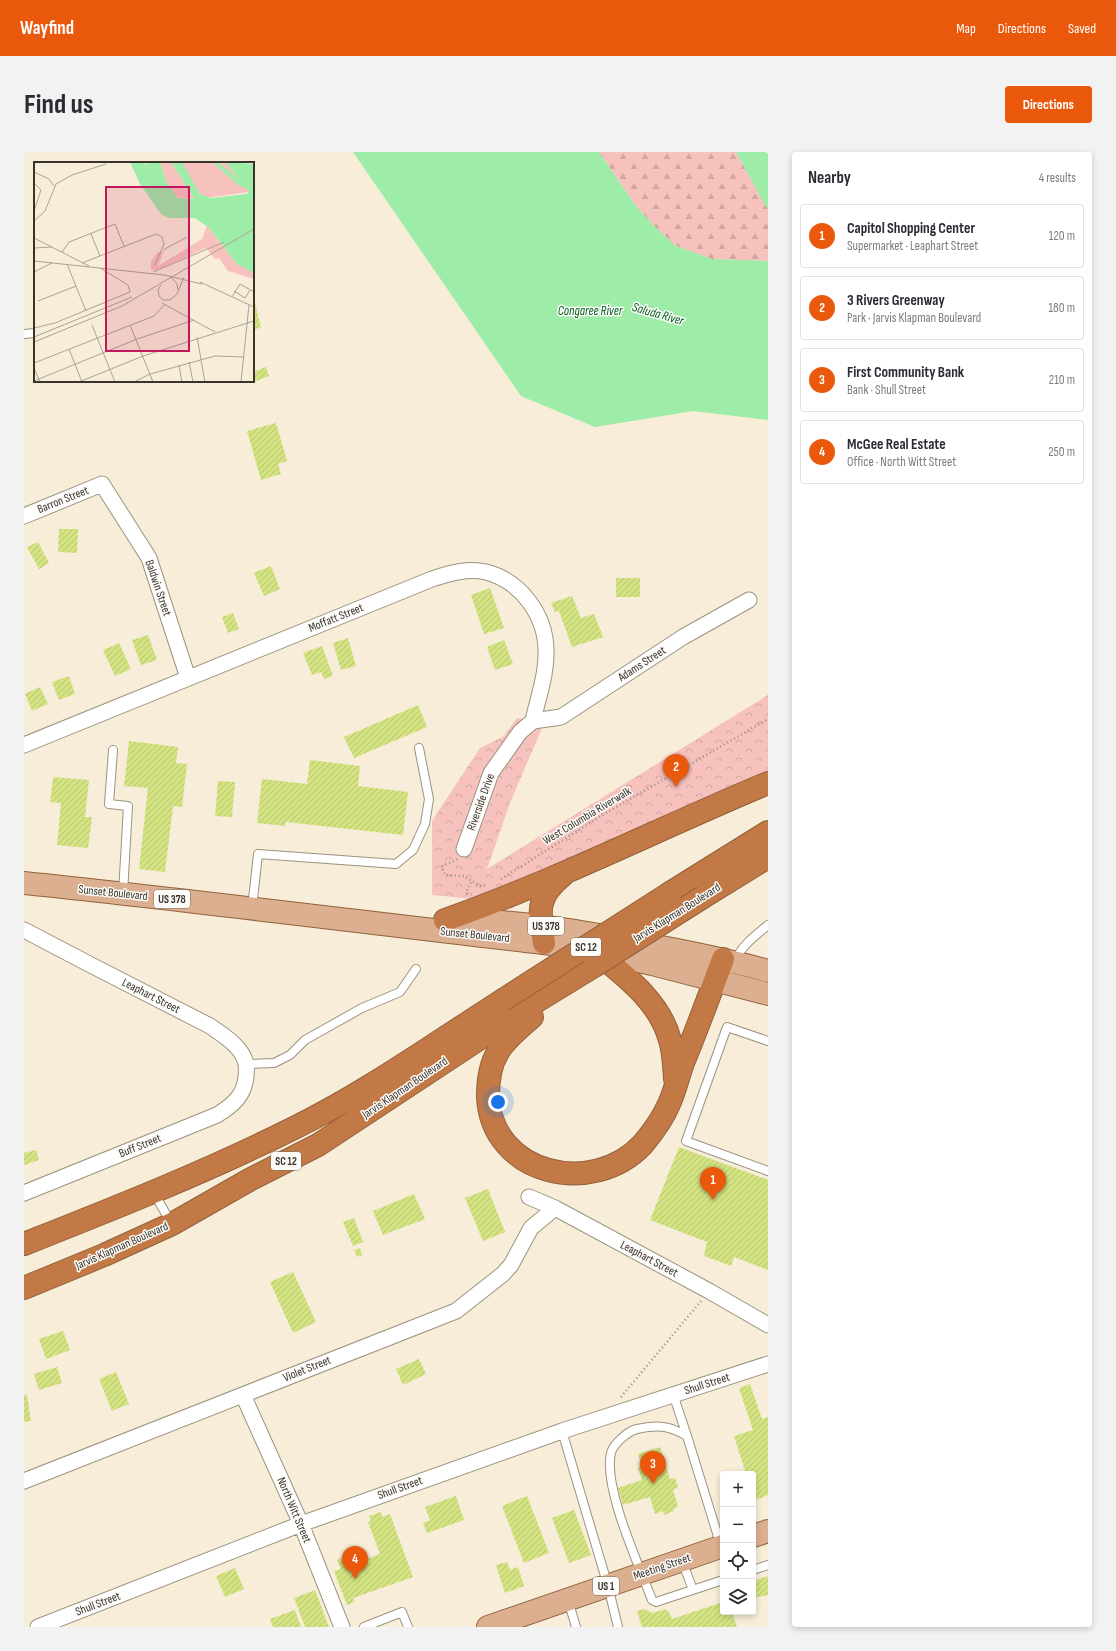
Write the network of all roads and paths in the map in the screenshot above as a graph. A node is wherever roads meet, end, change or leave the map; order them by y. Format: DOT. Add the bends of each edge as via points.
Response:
graph roads {
  1 [pos="34,333"];
  2 [pos="24,334"];
  3 [pos="102,484"];
  4 [pos="24,516"];
  5 [pos="749,600"];
  6 [pos="188,678"];
  7 [pos="768,719"];
  8 [pos="533,721"];
  9 [pos="24,745"];
  10 [pos="419,748"];
  11 [pos="113,750"];
  12 [pos="768,783"];
  13 [pos="768,832"];
  14 [pos="464,849"];
  15 [pos="768,857"];
  16 [pos="566,872"];
  17 [pos="500,879"];
  18 [pos="24,883"];
  19 [pos="489,884"];
  20 [pos="123,894"];
  21 [pos="252,909"];
  22 [pos="320,918"];
  23 [pos="445,920"];
  24 [pos="768,925"];
  25 [pos="24,930"];
  26 [pos="542,934"];
  27 [pos="595,959"];
  28 [pos="416,969"];
  29 [pos="726,971"];
  30 [pos="768,971"];
  31 [pos="768,994"];
  32 [pos="538,1005"];
  33 [pos="768,1041"];
  34 [pos="246,1064"];
  35 [pos="675,1084"];
  36 [pos="768,1172"];
  37 [pos="154,1192"];
  38 [pos="24,1193"];
  39 [pos="529,1197"];
  40 [pos="555,1208"];
  41 [pos="172,1224"];
  42 [pos="24,1244"];
  43 [pos="24,1288"];
  44 [pos="709,1291"];
  45 [pos="768,1324"];
  46 [pos="768,1364"];
  47 [pos="673,1394"];
  48 [pos="243,1395"];
  49 [pos="605,1416"];
  50 [pos="562,1431"];
  51 [pos="687,1436"];
  52 [pos="24,1481"];
  53 [pos="301,1524"];
  54 [pos="768,1530"];
  55 [pos="756,1535"];
  56 [pos="721,1543"];
  57 [pos="720,1547"];
  58 [pos="682,1560"];
  59 [pos="768,1565"];
  60 [pos="756,1569"];
  61 [pos="642,1573"];
  62 [pos="720,1581"];
  63 [pos="608,1586"];
  64 [pos="693,1590"];
  65 [pos="568,1600"];
  66 [pos="38,1627"];
  67 [pos="342,1627"];
  68 [pos="364,1627"];
  69 [pos="408,1627"];
  70 [pos="488,1627"];
  71 [pos="576,1627"];
  72 [pos="618,1627"];
  1 -- 2 [label="lane"];
  3 -- 4 [label="street, Barron Street"];
  3 -- 6 [label="street, Baldwin Street" via="149,558"];
  5 -- 8 [label="street, Adams Street" via="683,636 561,717"];
  6 -- 8 [label="street, Moffatt Street" via="432,579 462,571 486,572 519,591 530,602 542,624 546,663"];
  6 -- 9 [label="street, Moffatt Street"];
  7 -- 17 [label="path, West Columbia Riverwalk" via="606,813"];
  8 -- 14 [label="street, Riverside Drive" via="520,732 491,773"];
  10 -- 21 [label="lane" via="429,799 425,824 413,850 396,864 258,854"];
  11 -- 20 [label="lane" via="109,804 128,806"];
  12 -- 16 [label="highway"];
  13 -- 37 [label="highway, Jarvis Klapman Boulevard / SC 12, bridge" via="360,1092 301,1124"];
  14 -- 19 [label="path" via="455,861 443,865 445,875 464,876 480,886"];
  15 -- 27 [label="highway, Jarvis Klapman Boulevard / SC 12, bridge"];
  16 -- 23 [label="highway"];
  16 -- 26 [label="highway" via="545,894 540,907"];
  18 -- 20 [label="main road, Sunset Boulevard / US 378"];
  20 -- 21 [label="main road, Sunset Boulevard / US 378"];
  21 -- 22 [label="main road, Sunset Boulevard / US 378"];
  22 -- 23 [label="main road, Sunset Boulevard / US 378" via="362,915"];
  22 -- 26 [label="main road, Sunset Boulevard / US 378"];
  23 -- 26 [label="main road, Sunset Boulevard / US 378" via="490,920"];
  24 -- 29 [label="lane" via="750,939"];
  25 -- 34 [label="street, Leaphart Street" via="210,1026 239,1050"];
  26 -- 27 [label="main road, Sunset Boulevard / US 378"];
  26 -- 29 [label="main road, Sunset Boulevard / US 378"];
  27 -- 29 [label="main road, Sunset Boulevard / US 378"];
  27 -- 32 [label="highway, Jarvis Klapman Boulevard"];
  27 -- 35 [label="highway" via="638,987 664,1021 674,1055"];
  28 -- 34 [label="lane" via="400,992 362,1008 305,1040 290,1055 274,1063"];
  29 -- 30 [label="main road, Sunset Boulevard / US 378"];
  29 -- 31 [label="main road, Sunset Boulevard / US 378"];
  29 -- 35 [label="highway"];
  32 -- 35 [label="highway" via="505,1042 492,1064 488,1082 488,1100 495,1124 508,1146 527,1162 550,1172 575,1174 600,1170 623,1160 642,1144 658,1124 670,1103"];
  32 -- 41 [label="highway, Jarvis Klapman Boulevard / SC 12" via="318,1145"];
  33 -- 36 [label="lane" via="727,1027 686,1141"];
  34 -- 38 [label="street, Buff Street" via="245,1086 238,1099 206,1121"];
  37 -- 41 [label="lane"];
  37 -- 42 [label="highway, Jarvis Klapman Boulevard / SC 12"];
  39 -- 40 [label="street, Leaphart Street"];
  40 -- 44 [label="street, Leaphart Street"];
  40 -- 48 [label="street, Violet Street" via="532,1228 503,1274 456,1311"];
  41 -- 43 [label="highway, Jarvis Klapman Boulevard / SC 12" via="104,1256"];
  44 -- 45 [label="street, Leaphart Street"];
  44 -- 49 [label="path"];
  46 -- 47 [label="street, Shull Street"];
  47 -- 49 [label="street, Shull Street"];
  47 -- 51 [label="lane"];
  48 -- 52 [label="street, Violet Street"];
  48 -- 53 [label="street, North Witt Street"];
  49 -- 50 [label="street, Shull Street"];
  50 -- 53 [label="street, Shull Street"];
  50 -- 63 [label="lane"];
  51 -- 56 [label="lane"];
  51 -- 61 [label="lane" via="674,1429 655,1426 634,1430 621,1439 611,1452 611,1480 615,1497"];
  53 -- 66 [label="street, Shull Street"];
  53 -- 67 [label="street, North Witt Street"];
  54 -- 55 [label="main road"];
  57 -- 58 [label="main road, Meeting Street / US 1"];
  58 -- 61 [label="main road, Meeting Street / US 1"];
  58 -- 64 [label="lane"];
  59 -- 60 [label="lane"];
  61 -- 63 [label="main road, Meeting Street / US 1"];
  61 -- 64 [label="lane" via="652,1600 656,1602"];
  62 -- 64 [label="lane"];
  63 -- 65 [label="main road, Meeting Street / US 1"];
  63 -- 72 [label="lane"];
  65 -- 70 [label="main road, Meeting Street / US 1"];
  65 -- 71 [label="lane"];
  68 -- 69 [label="lane" via="402,1612"];
}
